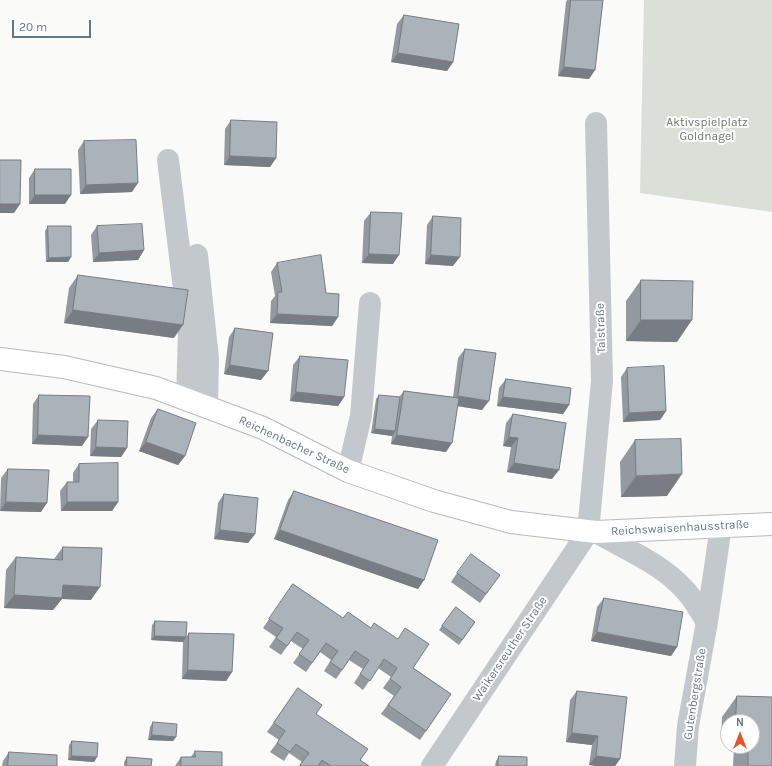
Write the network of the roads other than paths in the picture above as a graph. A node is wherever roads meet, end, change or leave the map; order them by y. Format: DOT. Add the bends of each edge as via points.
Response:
graph roads {
  1 [pos="596,123"];
  2 [pos="168,160"];
  3 [pos="197,255"];
  4 [pos="370,303"];
  5 [pos="0,359"];
  6 [pos="197,404"];
  7 [pos="348,471"];
  8 [pos="772,524"];
  9 [pos="721,526"];
  10 [pos="592,532"];
  11 [pos="707,622"];
  12 [pos="432,766"];
  13 [pos="685,766"];
  1 -- 10 [label="street, Talstraße" via="602,381"];
  2 -- 6 [label="street"];
  3 -- 6 [label="street" via="208,359"];
  4 -- 7 [label="street" via="361,416"];
  5 -- 6 [label="main road, Reichenbacher Straße" via="64,367 156,388"];
  6 -- 7 [label="main road, Reichenbacher Straße" via="263,428"];
  7 -- 10 [label="main road, Reichenbacher Straße" via="434,501 511,522"];
  8 -- 9 [label="main road, Reichswaisenhausstraße"];
  9 -- 10 [label="main road, Reichswaisenhausstraße"];
  9 -- 11 [label="street, Gutenbergstraße"];
  10 -- 11 [label="street" via="654,564 671,576 685,590"];
  10 -- 12 [label="street, Waikersreuther Straße"];
  11 -- 13 [label="street, Gutenbergstraße" via="688,726"];
}
